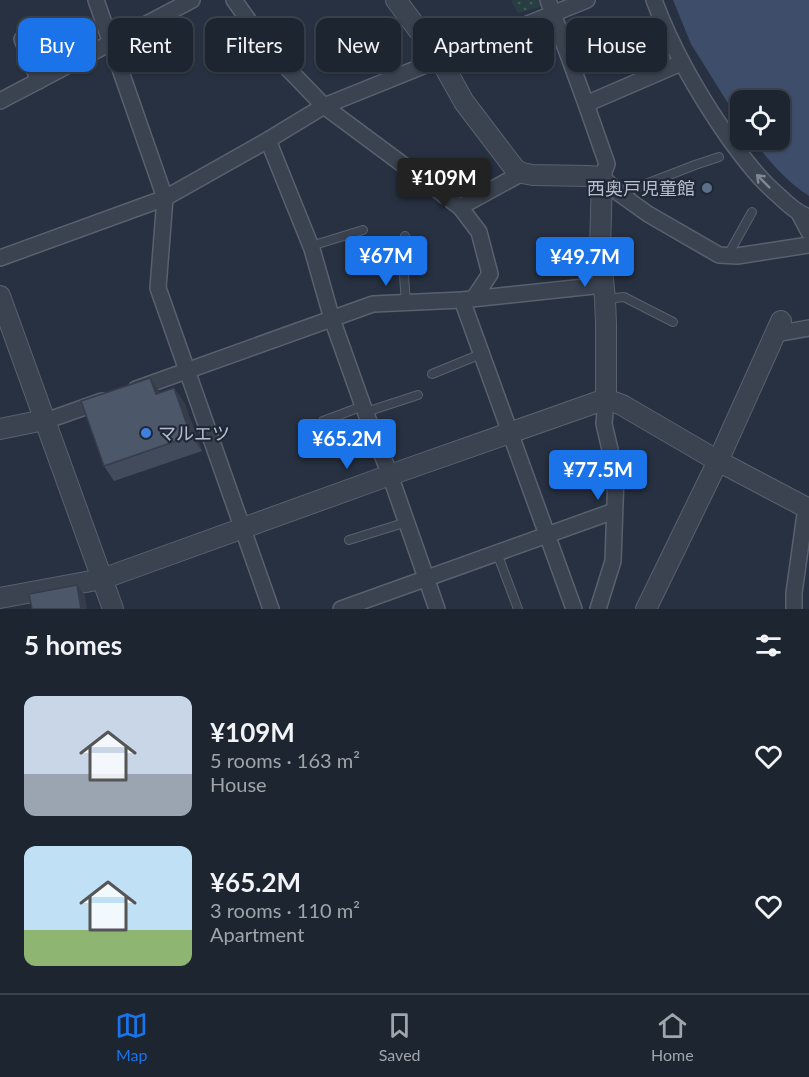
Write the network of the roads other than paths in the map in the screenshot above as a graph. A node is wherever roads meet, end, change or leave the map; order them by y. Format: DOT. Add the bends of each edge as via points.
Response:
graph roads {
  1 [pos="96,0"];
  2 [pos="192,0"];
  3 [pos="234,0"];
  4 [pos="396,0"];
  5 [pos="587,0"];
  6 [pos="654,0"];
  7 [pos="550,7"];
  8 [pos="158,18"];
  9 [pos="527,18"];
  10 [pos="413,23"];
  11 [pos="108,34"];
  12 [pos="108,45"];
  13 [pos="681,63"];
  14 [pos="413,70"];
  15 [pos="35,72"];
  16 [pos="121,72"];
  17 [pos="447,72"];
  18 [pos="39,81"];
  19 [pos="0,101"];
  20 [pos="586,104"];
  21 [pos="324,106"];
  22 [pos="268,140"];
  23 [pos="719,157"];
  24 [pos="522,174"];
  25 [pos="602,177"];
  26 [pos="620,194"];
  27 [pos="165,198"];
  28 [pos="460,207"];
  29 [pos="752,212"];
  30 [pos="804,215"];
  31 [pos="363,230"];
  32 [pos="809,232"];
  33 [pos="405,236"];
  34 [pos="809,245"];
  35 [pos="311,246"];
  36 [pos="727,256"];
  37 [pos="0,258"];
  38 [pos="604,292"];
  39 [pos="0,296"];
  40 [pos="468,299"];
  41 [pos="406,303"];
  42 [pos="332,319"];
  43 [pos="674,322"];
  44 [pos="778,327"];
  45 [pos="809,328"];
  46 [pos="481,354"];
  47 [pos="186,371"];
  48 [pos="432,374"];
  49 [pos="418,394"];
  50 [pos="606,399"];
  51 [pos="364,409"];
  52 [pos="44,420"];
  53 [pos="323,422"];
  54 [pos="0,429"];
  55 [pos="510,432"];
  56 [pos="718,461"];
  57 [pos="390,475"];
  58 [pos="807,508"];
  59 [pos="614,511"];
  60 [pos="407,522"];
  61 [pos="242,528"];
  62 [pos="547,535"];
  63 [pos="349,540"];
  64 [pos="497,553"];
  65 [pos="426,578"];
  66 [pos="102,579"];
  67 [pos="0,598"];
  68 [pos="572,608"];
  69 [pos="113,609"];
  70 [pos="271,609"];
  71 [pos="341,609"];
  72 [pos="437,609"];
  73 [pos="518,609"];
  74 [pos="598,609"];
  75 [pos="646,609"];
  76 [pos="794,609"];
  1 -- 11 [label="street"];
  2 -- 8 [label="street"];
  3 -- 21 [label="street" via="269,49"];
  4 -- 10 [label="street"];
  5 -- 7 [label="street"];
  6 -- 13 [label="street"];
  7 -- 9 [label="street"];
  7 -- 20 [label="street"];
  12 -- 18 [label="street"];
  13 -- 20 [label="street"];
  30 -- 13 [label="street, one-way" via="751,169"];
  14 -- 21 [label="street"];
  15 -- 18 [label="street"];
  16 -- 27 [label="street"];
  17 -- 24 [label="street" via="464,102"];
  18 -- 19 [label="street"];
  20 -- 25 [label="street" via="607,164"];
  21 -- 22 [label="street"];
  21 -- 28 [label="street"];
  22 -- 27 [label="street"];
  22 -- 35 [label="street"];
  23 -- 26 [label="lane"];
  24 -- 25 [label="street"];
  24 -- 28 [label="street"];
  25 -- 26 [label="street"];
  25 -- 38 [label="street" via="600,249"];
  26 -- 36 [label="street" via="648,214"];
  27 -- 37 [label="street"];
  27 -- 47 [label="street" via="158,288"];
  28 -- 40 [label="street" via="479,232 490,274"];
  29 -- 36 [label="lane"];
  30 -- 32 [label="street"];
  31 -- 35 [label="lane"];
  33 -- 41 [label="lane"];
  34 -- 36 [label="street"];
  35 -- 42 [label="street"];
  38 -- 40 [label="street"];
  38 -- 43 [label="lane" via="624,297"];
  38 -- 50 [label="street"];
  39 -- 52 [label="street"];
  40 -- 41 [label="street"];
  40 -- 46 [label="street"];
  41 -- 42 [label="street" via="373,304"];
  42 -- 47 [label="street"];
  42 -- 51 [label="street"];
  44 -- 45 [label="street"];
  44 -- 56 [label="street"];
  46 -- 48 [label="lane"];
  46 -- 55 [label="street"];
  47 -- 52 [label="street"];
  47 -- 61 [label="street"];
  49 -- 51 [label="lane"];
  50 -- 55 [label="street"];
  50 -- 56 [label="street"];
  50 -- 59 [label="street" via="604,424 616,475"];
  51 -- 53 [label="lane"];
  51 -- 57 [label="street"];
  52 -- 54 [label="street"];
  52 -- 66 [label="street"];
  55 -- 57 [label="street"];
  55 -- 62 [label="street"];
  56 -- 58 [label="street"];
  56 -- 75 [label="street"];
  57 -- 60 [label="street"];
  57 -- 61 [label="street"];
  58 -- 76 [label="street"];
  59 -- 62 [label="street"];
  59 -- 74 [label="street" via="612,561"];
  60 -- 63 [label="lane"];
  60 -- 65 [label="street"];
  61 -- 66 [label="street"];
  61 -- 70 [label="street"];
  62 -- 64 [label="street"];
  62 -- 68 [label="street"];
  64 -- 65 [label="street"];
  64 -- 73 [label="lane"];
  65 -- 71 [label="street"];
  65 -- 72 [label="street"];
  66 -- 67 [label="street"];
  66 -- 69 [label="street"];
}
